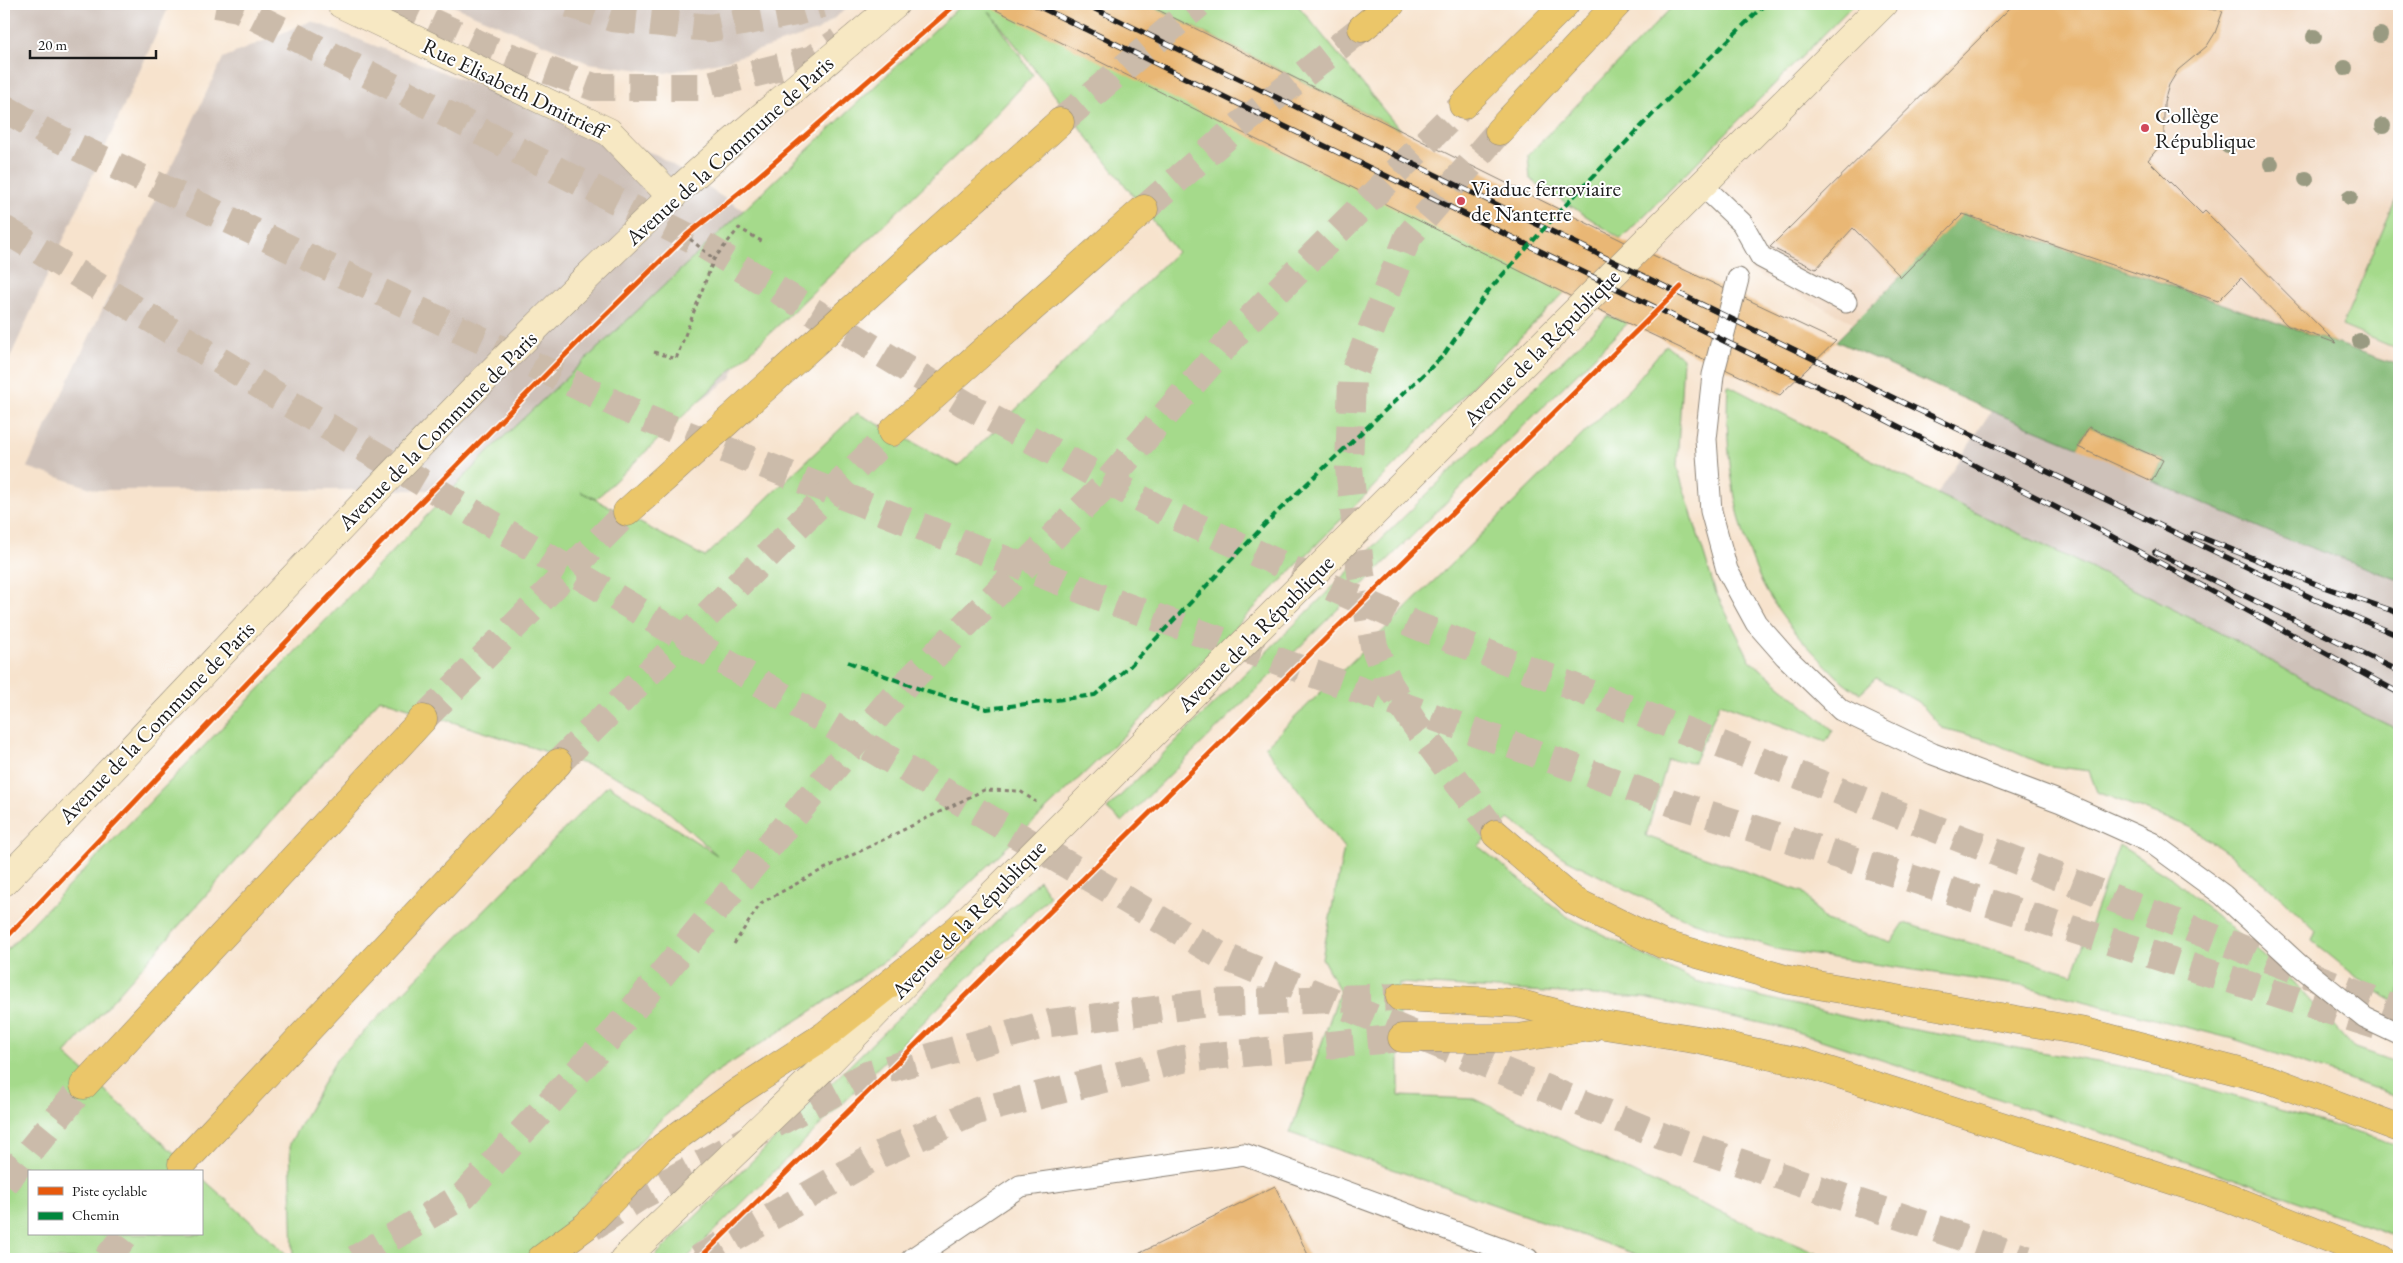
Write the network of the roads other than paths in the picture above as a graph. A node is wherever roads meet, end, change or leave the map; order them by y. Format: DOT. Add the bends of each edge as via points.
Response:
graph roads {
  1 [pos="341,4"];
  2 [pos="895,4"];
  3 [pos="1391,4"];
  4 [pos="1565,4"];
  5 [pos="1617,4"];
  6 [pos="1883,4"];
  7 [pos="1362,28"];
  8 [pos="1463,105"];
  9 [pos="1060,122"];
  10 [pos="1499,131"];
  11 [pos="1702,186"];
  12 [pos="672,197"];
  13 [pos="1144,209"];
  14 [pos="1738,279"];
  15 [pos="1846,302"];
  16 [pos="892,432"];
  17 [pos="626,512"];
  18 [pos="423,719"];
  19 [pos="558,763"];
  20 [pos="1496,834"];
  21 [pos="4,882"];
  22 [pos="958,928"];
  23 [pos="1400,997"];
  24 [pos="1604,1025"];
  25 [pos="2399,1034"];
  26 [pos="1402,1038"];
  27 [pos="84,1085"];
  28 [pos="2399,1128"];
  29 [pos="182,1164"];
  30 [pos="541,1259"];
  31 [pos="624,1259"];
  32 [pos="912,1259"];
  33 [pos="1528,1259"];
  34 [pos="2382,1259"];
  1 -- 12 [label="main road, Rue Elisabeth Dmitrieff" via="608,132"];
  2 -- 12 [label="main road, Avenue de la Commune de Paris"];
  3 -- 7 [label="highway"];
  4 -- 8 [label="highway"];
  5 -- 10 [label="highway"];
  6 -- 11 [label="main road, Avenue de la République"];
  9 -- 17 [label="highway"];
  11 -- 15 [label="lane" via="1742,223 1761,257"];
  11 -- 22 [label="main road, Avenue de la République"];
  12 -- 21 [label="main road, Avenue de la Commune de Paris" via="492,372 342,525 163,718"];
  13 -- 16 [label="highway"];
  14 -- 25 [label="lane" via="1713,375 1706,439 1711,511 1727,570 1756,623 1841,710 1933,754 2061,802 2152,843 2223,895 2299,966 2365,1018"];
  18 -- 27 [label="highway"];
  19 -- 29 [label="highway"];
  20 -- 28 [label="highway" via="1574,901 1662,944 1788,980 2086,1032 2271,1080"];
  22 -- 30 [label="highway" via="824,1036 738,1092 663,1147 586,1226"];
  22 -- 31 [label="main road, Avenue de la République" via="826,1065"];
  23 -- 24 [label="highway" via="1517,1003"];
  24 -- 26 [label="highway" via="1517,1038"];
  24 -- 34 [label="highway" via="1699,1040 1804,1063 2228,1198"];
  32 -- 33 [label="lane" via="1020,1186 1244,1154"];
}
